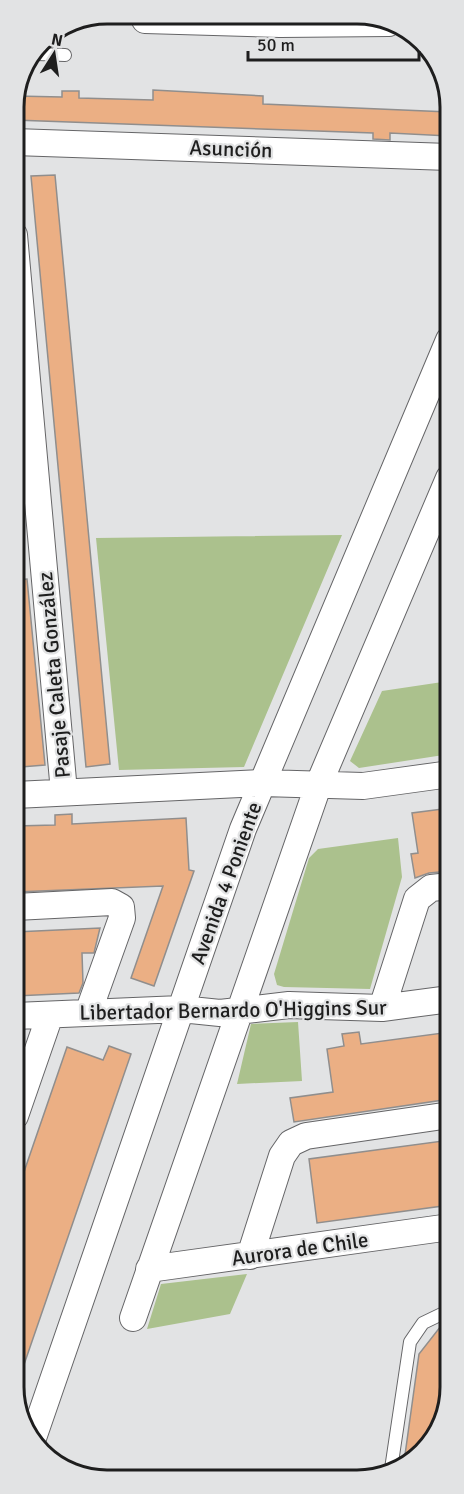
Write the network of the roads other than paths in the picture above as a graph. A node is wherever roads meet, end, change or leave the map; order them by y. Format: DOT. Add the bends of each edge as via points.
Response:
graph roads {
  1 [pos="44,54"];
  2 [pos="65,55"];
  3 [pos="24,142"];
  4 [pos="440,157"];
  5 [pos="24,346"];
  6 [pos="440,361"];
  7 [pos="440,499"];
  8 [pos="440,775"];
  9 [pos="263,783"];
  10 [pos="318,786"];
  11 [pos="64,792"];
  12 [pos="24,794"];
  13 [pos="440,887"];
  14 [pos="24,907"];
  15 [pos="440,1000"];
  16 [pos="382,1008"];
  17 [pos="182,1009"];
  18 [pos="238,1012"];
  19 [pos="88,1013"];
  20 [pos="50,1015"];
  21 [pos="24,1016"];
  22 [pos="24,1090"];
  23 [pos="440,1116"];
  24 [pos="440,1228"];
  25 [pos="250,1256"];
  26 [pos="149,1269"];
  27 [pos="440,1315"];
  28 [pos="133,1318"];
  29 [pos="36,1429"];
  30 [pos="392,1462"];
  1 -- 2 [label="lane"];
  3 -- 4 [label="street, Asunción"];
  5 -- 11 [label="street, Pasaje Caleta González"];
  6 -- 9 [label="street, Avenida 4 Poniente"];
  7 -- 10 [label="street"];
  8 -- 10 [label="street" via="363,786"];
  9 -- 10 [label="street"];
  9 -- 11 [label="street"];
  9 -- 17 [label="street, Avenida 4 Poniente"];
  10 -- 18 [label="street"];
  11 -- 12 [label="street"];
  13 -- 16 [label="street" via="431,888 417,899"];
  14 -- 19 [label="street" via="112,902 121,907 122,918"];
  15 -- 16 [label="street, Libertador Bernardo O'Higgins Sur"];
  16 -- 18 [label="street, Libertador Bernardo O'Higgins Sur" via="290,1005"];
  17 -- 18 [label="street, Libertador Bernardo O'Higgins Sur"];
  17 -- 19 [label="street, Libertador Bernardo O'Higgins Sur"];
  17 -- 29 [label="street, Avenida 4 Poniente"];
  18 -- 26 [label="street"];
  19 -- 20 [label="street, Libertador Bernardo O'Higgins Sur"];
  20 -- 21 [label="street, Libertador Bernardo O'Higgins Sur"];
  20 -- 22 [label="street"];
  23 -- 25 [label="street" via="306,1136 291,1143 282,1156"];
  24 -- 25 [label="street, Aurora de Chile"];
  25 -- 26 [label="street, Aurora de Chile"];
  26 -- 28 [label="street"];
  27 -- 30 [label="lane" via="423,1323 410,1342"];
}
